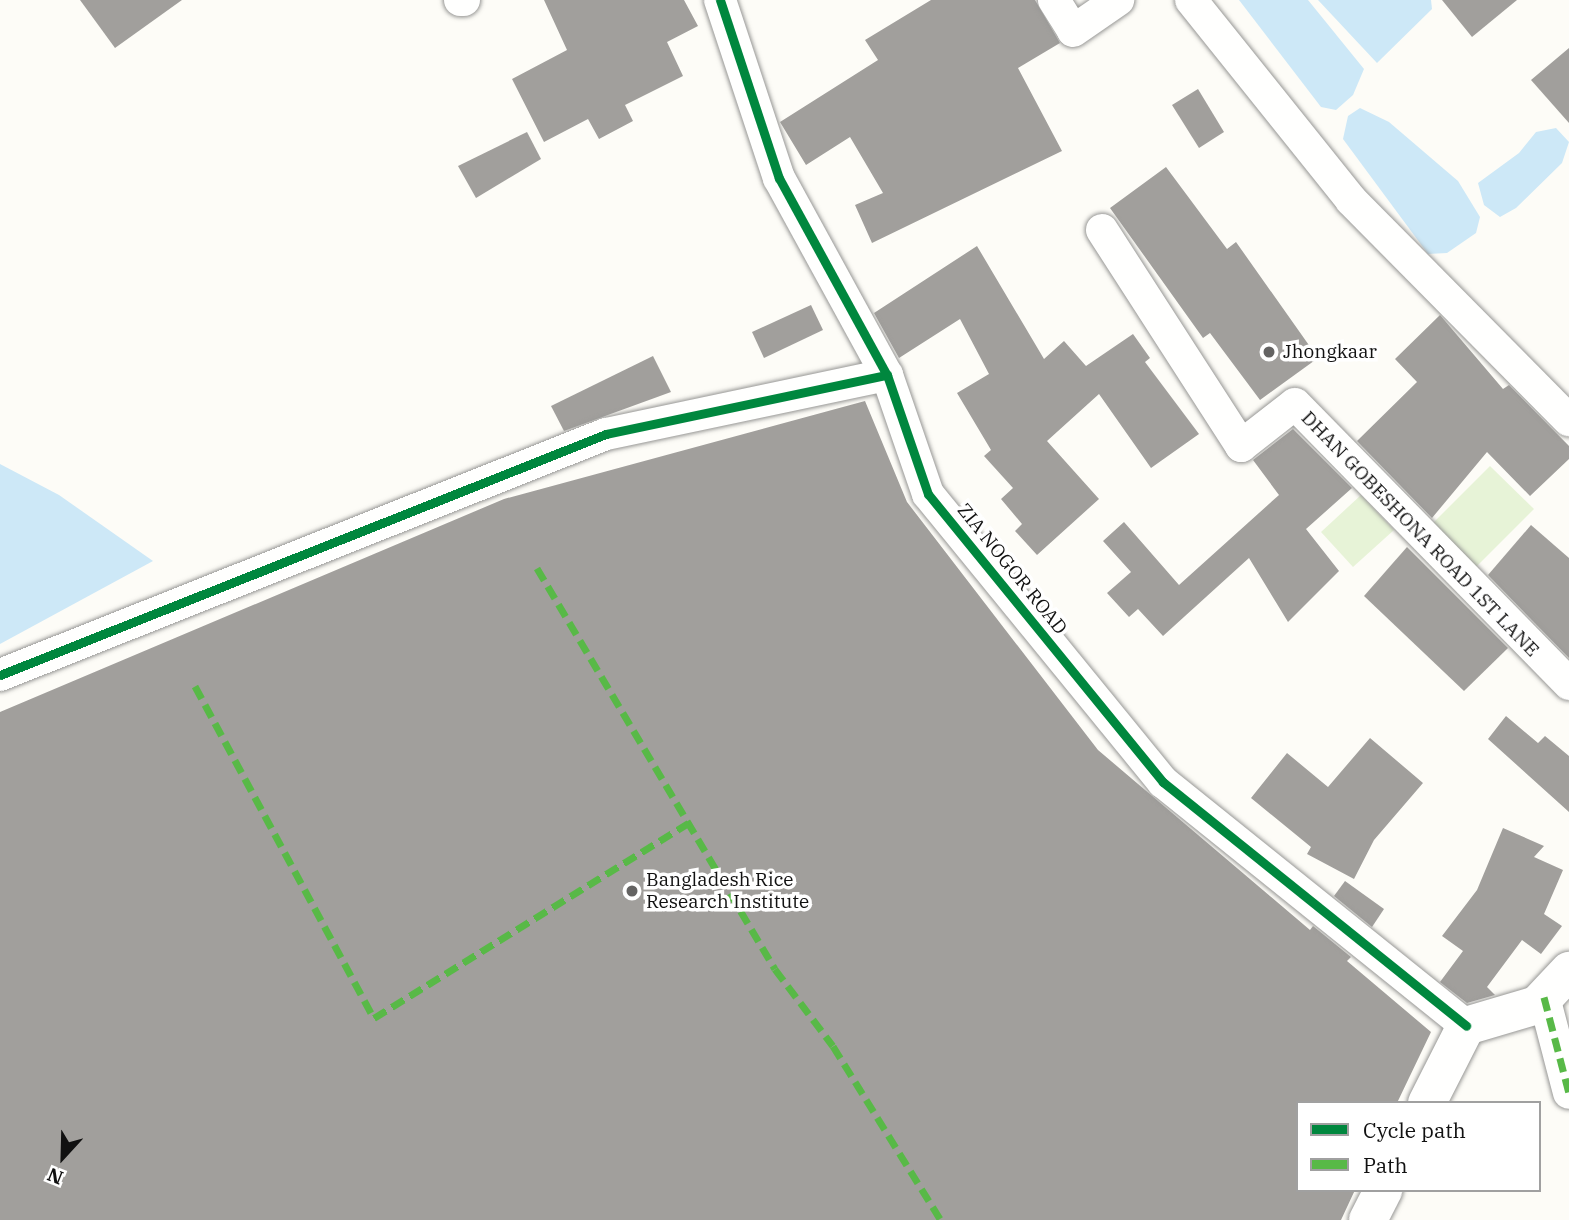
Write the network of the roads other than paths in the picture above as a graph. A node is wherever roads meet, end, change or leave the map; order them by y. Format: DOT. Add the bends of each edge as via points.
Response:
graph roads {
  1 [pos="720,0"];
  2 [pos="1054,0"];
  3 [pos="1118,0"];
  4 [pos="1192,0"];
  5 [pos="1102,230"];
  6 [pos="887,375"];
  7 [pos="1569,419"];
  8 [pos="0,675"];
  9 [pos="1569,684"];
  10 [pos="1557,984"];
  11 [pos="1466,1026"];
  12 [pos="1569,1093"];
  13 [pos="1428,1101"];
  14 [pos="1382,1192"];
  15 [pos="1368,1220"];
  1 -- 6 [label="street, ZIA NOGOR ROAD" via="779,178"];
  2 -- 3 [label="street" via="1073,31"];
  4 -- 7 [label="street" via="1351,200"];
  5 -- 9 [label="street, DHAN GOBESHONA ROAD 1ST LANE" via="1241,446 1295,404"];
  6 -- 8 [label="street" via="606,433"];
  6 -- 11 [label="street, ZIA NOGOR ROAD" via="928,494 1163,782"];
  10 -- 11 [label="street" via="1537,1005"];
  10 -- 12 [label="street"];
  11 -- 13 [label="street"];
  14 -- 15 [label="street"];
}
